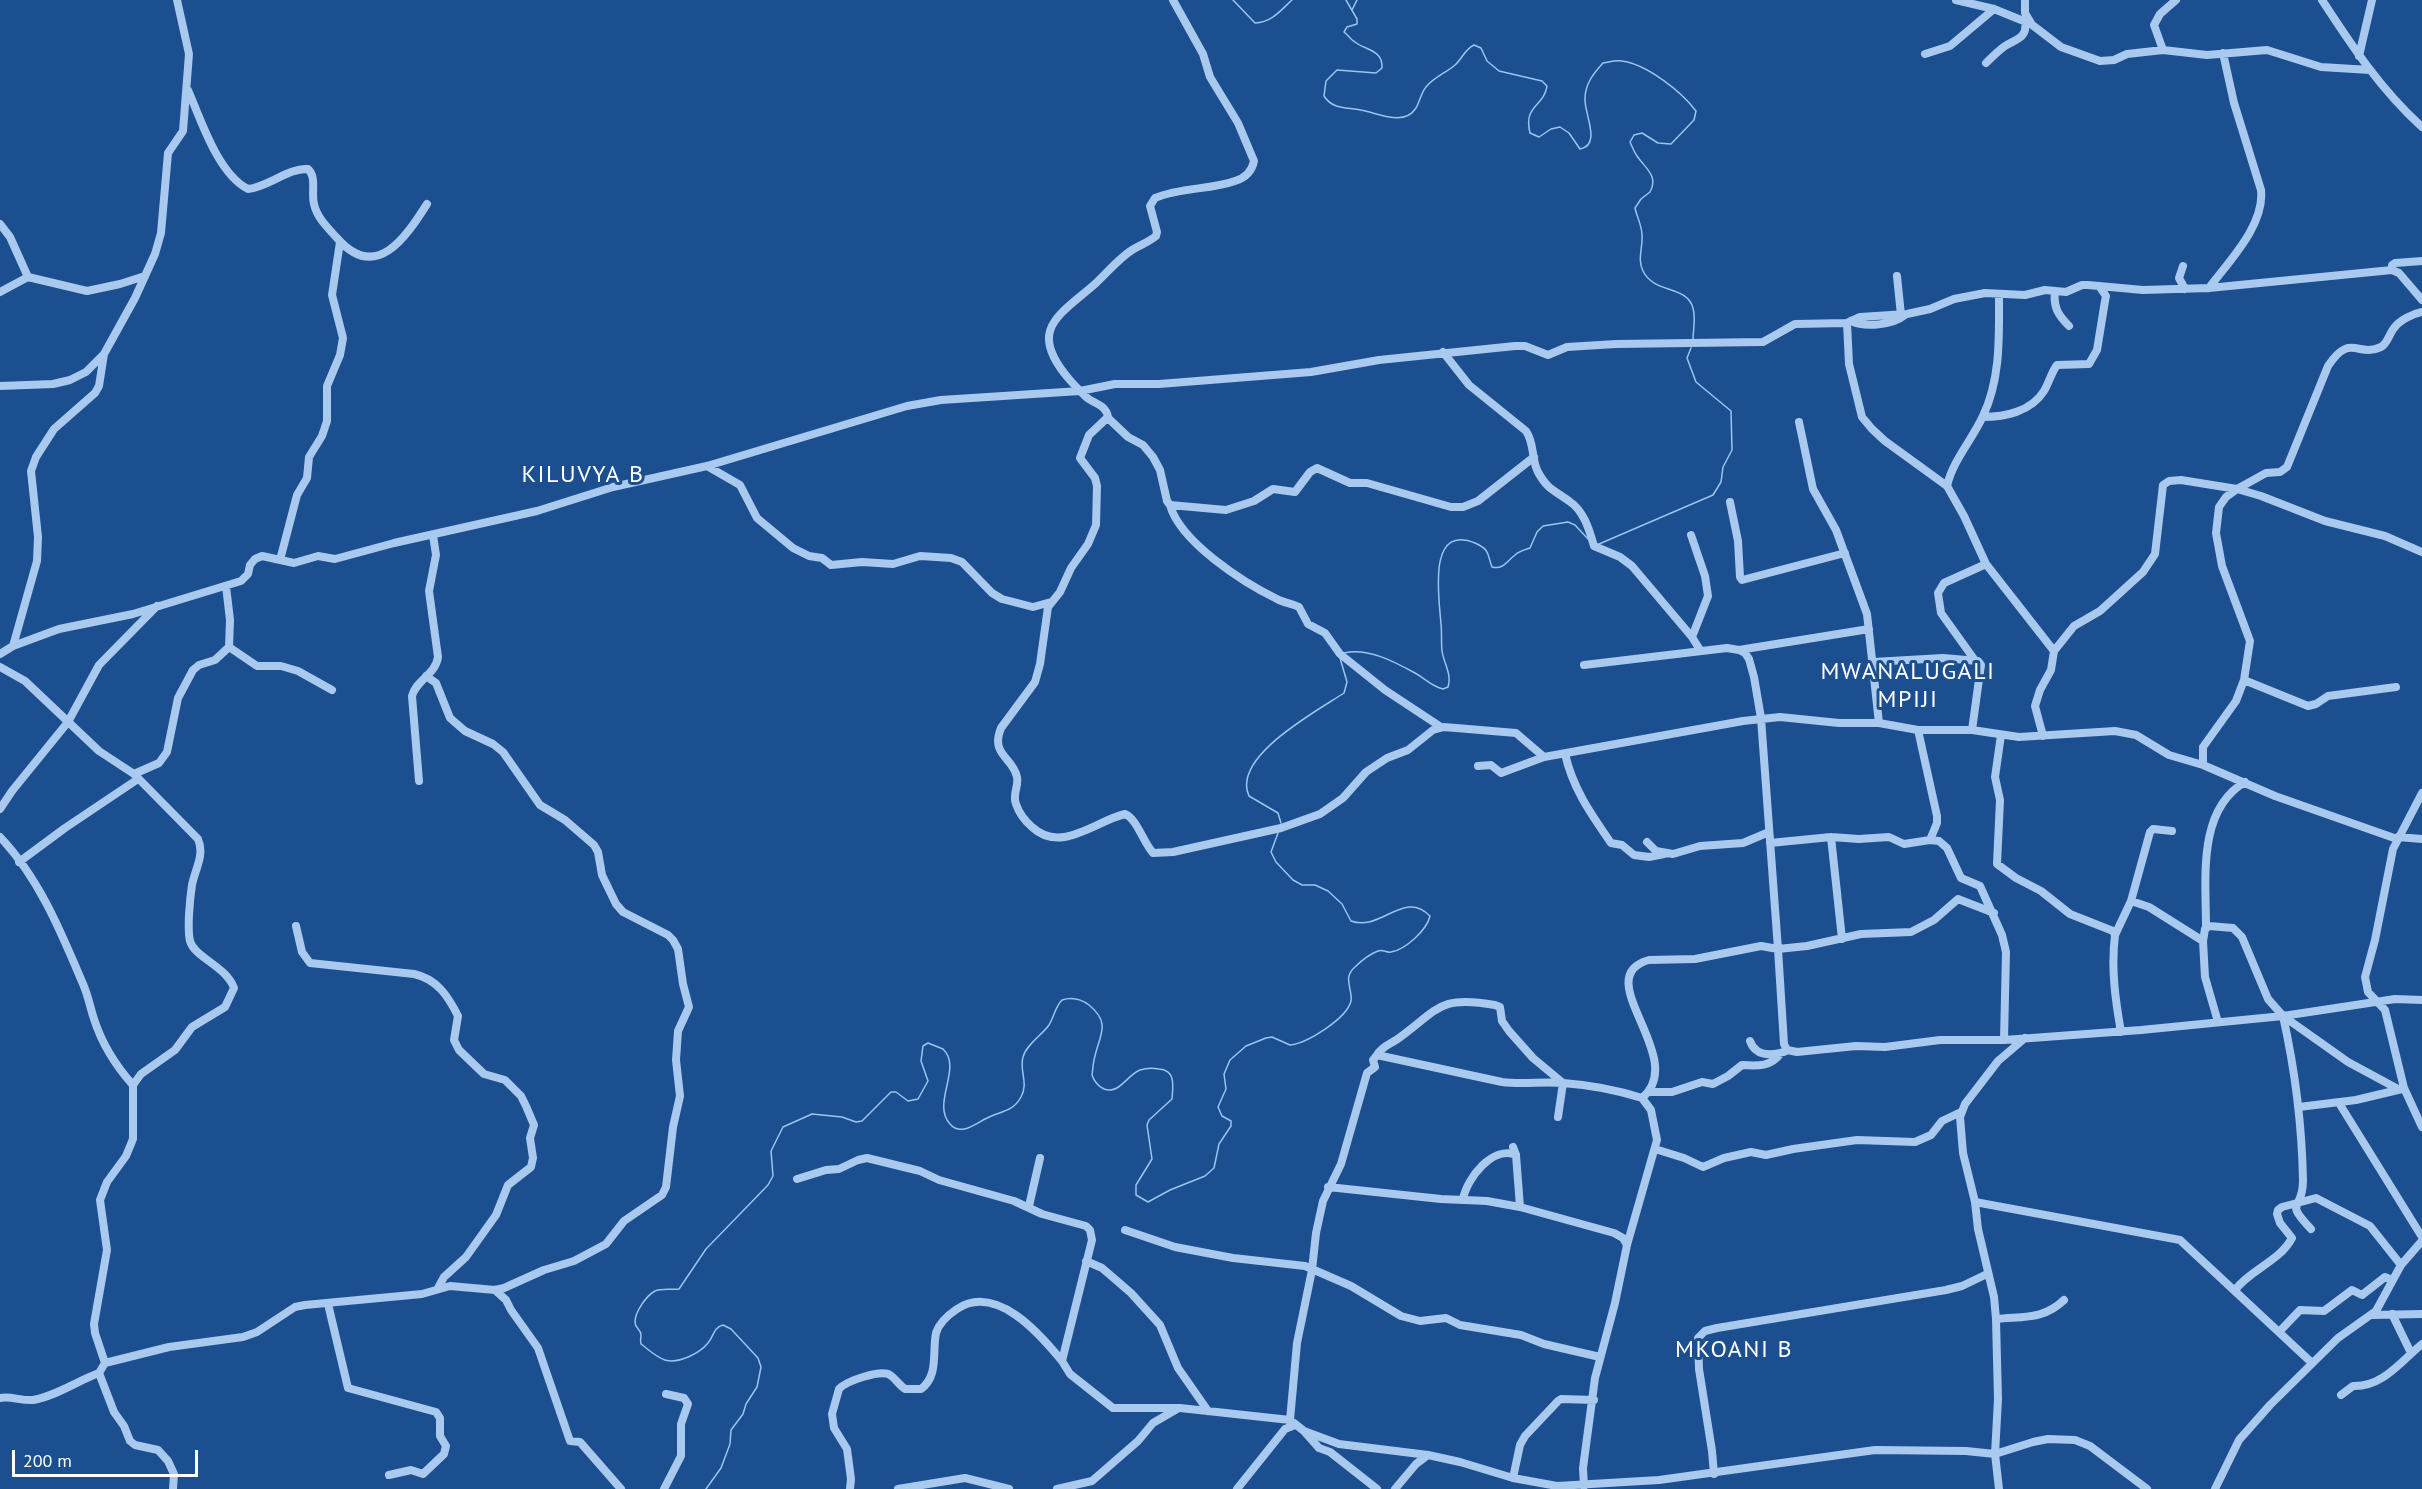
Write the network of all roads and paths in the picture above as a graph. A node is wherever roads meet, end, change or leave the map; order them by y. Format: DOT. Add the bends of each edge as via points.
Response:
graph roads {
  1 [pos="177,0"];
  2 [pos="1173,0"];
  3 [pos="1956,0"];
  4 [pos="2025,0"];
  5 [pos="2176,0"];
  6 [pos="2322,0"];
  7 [pos="2372,0"];
  8 [pos="1994,9"];
  9 [pos="2028,23"];
  10 [pos="2163,50"];
  11 [pos="2223,53"];
  12 [pos="1925,54"];
  13 [pos="2359,56"];
  14 [pos="1986,63"];
  15 [pos="2370,70"];
  16 [pos="186,86"];
  17 [pos="2422,127"];
  18 [pos="427,204"];
  19 [pos="0,224"];
  20 [pos="340,242"];
  21 [pos="2422,261"];
  22 [pos="2183,266"];
  23 [pos="2392,270"];
  24 [pos="146,276"];
  25 [pos="1897,276"];
  26 [pos="28,277"];
  27 [pos="2098,286"];
  28 [pos="2209,288"];
  29 [pos="2185,289"];
  30 [pos="2055,291"];
  31 [pos="0,292"];
  32 [pos="1999,294"];
  33 [pos="2422,300"];
  34 [pos="2422,312"];
  35 [pos="1903,314"];
  36 [pos="1849,322"];
  37 [pos="2069,326"];
  38 [pos="1443,352"];
  39 [pos="104,354"];
  40 [pos="0,386"];
  41 [pos="1081,390"];
  42 [pos="1983,417"];
  43 [pos="1108,418"];
  44 [pos="1799,423"];
  45 [pos="1534,457"];
  46 [pos="707,466"];
  47 [pos="1947,486"];
  48 [pos="2236,489"];
  49 [pos="1730,502"];
  50 [pos="1170,505"];
  51 [pos="433,535"];
  52 [pos="1691,535"];
  53 [pos="2422,552"];
  54 [pos="1845,553"];
  55 [pos="280,560"];
  56 [pos="1986,564"];
  57 [pos="226,586"];
  58 [pos="1051,602"];
  59 [pos="158,606"];
  60 [pos="1869,629"];
  61 [pos="1692,637"];
  62 [pos="13,646"];
  63 [pos="230,647"];
  64 [pos="1700,650"];
  65 [pos="1739,650"];
  66 [pos="2054,651"];
  67 [pos="0,654"];
  68 [pos="1974,659"];
  69 [pos="1873,662"];
  70 [pos="1584,665"];
  71 [pos="0,667"];
  72 [pos="426,676"];
  73 [pos="2244,680"];
  74 [pos="2396,687"];
  75 [pos="332,690"];
  76 [pos="1761,718"];
  77 [pos="68,722"];
  78 [pos="1879,723"];
  79 [pos="1441,727"];
  80 [pos="1918,730"];
  81 [pos="1972,730"];
  82 [pos="2001,735"];
  83 [pos="2043,736"];
  84 [pos="1565,754"];
  85 [pos="1544,757"];
  86 [pos="2203,765"];
  87 [pos="1478,766"];
  88 [pos="136,777"];
  89 [pos="419,781"];
  90 [pos="2245,782"];
  91 [pos="2422,795"];
  92 [pos="0,809"];
  93 [pos="2172,831"];
  94 [pos="1768,832"];
  95 [pos="0,837"];
  96 [pos="1831,837"];
  97 [pos="2398,838"];
  98 [pos="2422,838"];
  99 [pos="1930,840"];
  100 [pos="1647,842"];
  101 [pos="1770,843"];
  102 [pos="1664,854"];
  103 [pos="19,862"];
  104 [pos="2132,901"];
  105 [pos="1994,913"];
  106 [pos="296,926"];
  107 [pos="2206,927"];
  108 [pos="2115,934"];
  109 [pos="1842,939"];
  110 [pos="2203,941"];
  111 [pos="1778,948"];
  112 [pos="2422,1000"];
  113 [pos="2376,1001"];
  114 [pos="2283,1016"];
  115 [pos="2218,1022"];
  116 [pos="2121,1032"];
  117 [pos="2025,1038"];
  118 [pos="2004,1040"];
  119 [pos="1750,1041"];
  120 [pos="1784,1052"];
  121 [pos="1377,1054"];
  122 [pos="1563,1083"];
  123 [pos="133,1085"];
  124 [pos="2401,1089"];
  125 [pos="1650,1092"];
  126 [pos="1642,1098"];
  127 [pos="2339,1103"];
  128 [pos="2299,1107"];
  129 [pos="1961,1112"];
  130 [pos="1558,1117"];
  131 [pos="2422,1126"];
  132 [pos="1655,1149"];
  133 [pos="1040,1158"];
  134 [pos="796,1179"];
  135 [pos="1328,1187"];
  136 [pos="1463,1199"];
  137 [pos="1975,1202"];
  138 [pos="2298,1202"];
  139 [pos="1029,1206"];
  140 [pos="1520,1207"];
  141 [pos="2311,1229"];
  142 [pos="1125,1230"];
  143 [pos="2422,1239"];
  144 [pos="1627,1245"];
  145 [pos="1086,1261"];
  146 [pos="2401,1265"];
  147 [pos="1312,1270"];
  148 [pos="1987,1274"];
  149 [pos="2392,1280"];
  150 [pos="438,1288"];
  151 [pos="495,1290"];
  152 [pos="2235,1290"];
  153 [pos="2064,1300"];
  154 [pos="328,1304"];
  155 [pos="2392,1314"];
  156 [pos="2422,1314"];
  157 [pos="2372,1315"];
  158 [pos="1996,1319"];
  159 [pos="2278,1332"];
  160 [pos="2422,1344"];
  161 [pos="2411,1353"];
  162 [pos="1600,1357"];
  163 [pos="1062,1361"];
  164 [pos="105,1363"];
  165 [pos="2312,1363"];
  166 [pos="99,1373"];
  167 [pos="666,1394"];
  168 [pos="2341,1395"];
  169 [pos="0,1398"];
  170 [pos="1594,1400"];
  171 [pos="1180,1408"];
  172 [pos="1208,1411"];
  173 [pos="1292,1423"];
  174 [pos="1304,1431"];
  175 [pos="1995,1454"];
  176 [pos="1428,1455"];
  177 [pos="1714,1474"];
  178 [pos="389,1475"];
  179 [pos="1513,1478"];
  180 [pos="1584,1486"];
  181 [pos="1608,1486"];
  182 [pos="903,1488"];
  183 [pos="172,1489"];
  184 [pos="621,1489"];
  185 [pos="664,1489"];
  186 [pos="850,1489"];
  187 [pos="1009,1489"];
  188 [pos="1057,1489"];
  189 [pos="1237,1489"];
  190 [pos="1377,1489"];
  191 [pos="1395,1489"];
  192 [pos="1999,1489"];
  193 [pos="2147,1489"];
  194 [pos="2215,1489"];
  1 -- 16 [label="street" via="188,47"];
  2 -- 41 [label="street" via="1203,54 1210,77 1238,123 1252,154 1253,167 1235,181 1155,198 1150,206 1156,236 1124,256 1054,320 1049,343 1064,372"];
  3 -- 8 [label="street"];
  4 -- 9 [label="street"];
  5 -- 10 [label="street" via="2154,25"];
  6 -- 13 [label="street"];
  7 -- 13 [label="street"];
  8 -- 9 [label="street"];
  8 -- 12 [label="street" via="1950,46"];
  9 -- 10 [label="street" via="2061,47 2100,61"];
  9 -- 14 [label="street" via="2021,38"];
  10 -- 11 [label="street" via="2207,56"];
  11 -- 15 [label="street" via="2267,50 2321,67"];
  11 -- 28 [label="street" via="2263,201 2250,231"];
  13 -- 15 [label="street"];
  15 -- 17 [label="street"];
  16 -- 20 [label="street" via="212,144 234,179 248,189 258,188 308,169 313,175 316,212"];
  16 -- 24 [label="street" via="183,131 168,153 161,233"];
  18 -- 20 [label="street" via="398,244 382,254 366,258 355,255"];
  19 -- 26 [label="street"];
  20 -- 55 [label="street" via="332,295 343,338 340,355 327,386 327,421 309,458 307,478 297,495"];
  21 -- 23 [label="street" via="2395,263"];
  22 -- 29 [label="street" via="2179,278"];
  23 -- 28 [label="street"];
  23 -- 33 [label="street"];
  24 -- 26 [label="street" via="87,291"];
  24 -- 39 [label="street"];
  25 -- 35 [label="street"];
  26 -- 31 [label="street"];
  27 -- 29 [label="street"];
  27 -- 30 [label="street"];
  27 -- 42 [label="street" via="2106,296 2097,350 2089,364 2057,365 2037,400 2011,414"];
  28 -- 29 [label="street"];
  30 -- 32 [label="street"];
  30 -- 37 [label="street" via="2058,314"];
  32 -- 35 [label="street" via="1978,294"];
  32 -- 42 [label="street" via="1999,351"];
  34 -- 48 [label="street" via="2400,322 2378,348 2350,346 2333,359 2288,467 2266,473"];
  35 -- 36 [label="street" via="1887,322"];
  36 -- 38 [label="street" via="1795,324 1770,340 1746,343 1606,344 1566,347 1548,355 1525,346"];
  36 -- 47 [label="street" via="1849,364 1862,417 1885,441"];
  38 -- 41 [label="street" via="1311,372 1115,384"];
  38 -- 45 [label="street" via="1469,385 1526,431"];
  39 -- 40 [label="street" via="86,372 70,380"];
  39 -- 62 [label="street" via="95,393 54,429 31,471 37,561"];
  41 -- 43 [label="street" via="1105,409"];
  41 -- 46 [label="street" via="907,406"];
  42 -- 47 [label="street"];
  43 -- 50 [label="street" via="1153,457"];
  43 -- 58 [label="street" via="1089,435 1080,458 1097,486 1096,525 1089,544"];
  44 -- 54 [label="street" via="1813,489"];
  45 -- 50 [label="street" via="1478,501 1463,507 1367,483 1350,483 1317,468 1294,492 1273,489 1233,508"];
  45 -- 61 [label="street" via="1538,472 1550,489 1581,513 1594,546 1632,566"];
  46 -- 51 [label="street"];
  46 -- 58 [label="street" via="737,482 762,524 809,556 835,566 862,562 893,564 920,556 951,558 962,562 1002,599 1033,607"];
  47 -- 56 [label="street"];
  48 -- 53 [label="street" via="2325,521 2385,536"];
  48 -- 66 [label="street" via="2181,480 2163,485 2155,554 2124,591 2074,626"];
  48 -- 73 [label="street" via="2219,507 2216,533 2226,579 2250,641"];
  49 -- 54 [label="street" via="1743,580"];
  50 -- 79 [label="street" via="1186,531 1219,563 1270,596 1299,607 1308,624 1325,633 1340,654"];
  51 -- 55 [label="street" via="335,559 318,556 298,563"];
  51 -- 72 [label="street" via="436,555 429,591 438,657"];
  52 -- 61 [label="street" via="1708,596"];
  54 -- 60 [label="street"];
  55 -- 57 [label="street" via="268,556 255,559 246,578"];
  56 -- 66 [label="street"];
  56 -- 68 [label="street" via="1944,583 1938,593 1941,613"];
  57 -- 59 [label="street"];
  57 -- 63 [label="street"];
  58 -- 79 [label="street" via="1037,677 998,737 1002,756 1017,776 1016,805 1026,821 1046,836 1071,837 1125,814 1134,821 1144,843 1157,853 1281,828 1320,814 1343,798 1366,772"];
  59 -- 62 [label="street" via="59,629"];
  59 -- 77 [label="street" via="99,665"];
  60 -- 65 [label="street"];
  60 -- 69 [label="street"];
  61 -- 64 [label="street"];
  62 -- 67 [label="street"];
  63 -- 75 [label="street" via="257,666 298,671"];
  63 -- 88 [label="street" via="215,660 193,670 178,698 167,752 159,763"];
  64 -- 65 [label="street"];
  64 -- 70 [label="street"];
  65 -- 76 [label="street" via="1749,659"];
  66 -- 83 [label="street" via="2051,670 2035,706"];
  68 -- 69 [label="street"];
  68 -- 81 [label="street" via="1981,665"];
  69 -- 78 [label="street"];
  71 -- 77 [label="street" via="25,681"];
  72 -- 89 [label="street" via="412,696"];
  72 -- 151 [label="street" via="436,683 450,718 503,752 540,805 594,844 602,875 623,912 673,940 689,1007 678,1031 680,1096 662,1195 624,1221 606,1244 574,1261"];
  73 -- 74 [label="street" via="2308,706 2328,696"];
  73 -- 86 [label="street" via="2236,701 2203,747"];
  76 -- 78 [label="street"];
  76 -- 84 [label="street"];
  76 -- 94 [label="street"];
  77 -- 88 [label="street" via="99,751"];
  77 -- 92 [label="street"];
  78 -- 80 [label="street"];
  79 -- 85 [label="street" via="1516,734"];
  80 -- 81 [label="street"];
  80 -- 99 [label="street" via="1937,816"];
  81 -- 82 [label="street"];
  82 -- 83 [label="street"];
  82 -- 108 [label="street" via="1995,777 2000,800 1997,864 2070,914"];
  83 -- 86 [label="street" via="2115,731 2136,735 2169,755"];
  84 -- 85 [label="street"];
  84 -- 102 [label="street" via="1579,797 1611,843 1622,845 1634,855 1649,858"];
  85 -- 87 [label="street" via="1501,773 1491,765"];
  86 -- 90 [label="street"];
  88 -- 103 [label="street"];
  88 -- 123 [label="street" via="198,839 201,853 192,886 190,938 194,948 220,969 234,988 225,1006 192,1027 175,1050 141,1074"];
  90 -- 97 [label="street"];
  90 -- 107 [label="street" via="2228,794 2211,826"];
  91 -- 97 [label="street"];
  93 -- 104 [label="street" via="2153,828 2150,832"];
  94 -- 101 [label="street"];
  94 -- 102 [label="street" via="1732,846 1700,846"];
  95 -- 103 [label="street"];
  96 -- 99 [label="street" via="1889,837 1904,844"];
  96 -- 101 [label="street"];
  96 -- 109 [label="street"];
  97 -- 98 [label="street"];
  97 -- 113 [label="street" via="2388,867 2376,940 2365,977 2368,992"];
  99 -- 105 [label="street" via="1947,848 1961,878 1980,886"];
  100 -- 102 [label="street"];
  101 -- 111 [label="street"];
  103 -- 123 [label="street" via="57,923 111,1057"];
  104 -- 108 [label="street"];
  104 -- 110 [label="street" via="2166,916"];
  105 -- 109 [label="street" via="1958,899 1934,921 1911,932 1876,932"];
  105 -- 118 [label="street" via="2006,952"];
  106 -- 150 [label="street" via="302,952 310,963 414,974 438,985 458,1016 454,1040 459,1050 484,1074 512,1086 533,1120 531,1167 508,1185 496,1215"];
  107 -- 110 [label="street"];
  107 -- 114 [label="street" via="2227,926 2237,932 2268,999"];
  108 -- 116 [label="street" via="2113,992"];
  109 -- 111 [label="street"];
  110 -- 115 [label="street" via="2205,977"];
  111 -- 120 [label="street"];
  111 -- 125 [label="street" via="1761,946 1695,958 1649,960 1637,965 1629,978 1629,993 1654,1055 1656,1072"];
  112 -- 113 [label="street"];
  113 -- 114 [label="street"];
  113 -- 124 [label="street" via="2385,1010"];
  114 -- 115 [label="street"];
  114 -- 124 [label="street" via="2348,1062"];
  114 -- 128 [label="street"];
  115 -- 116 [label="street"];
  116 -- 117 [label="street"];
  117 -- 118 [label="street"];
  117 -- 129 [label="street" via="1998,1060"];
  118 -- 120 [label="street" via="1940,1040"];
  119 -- 120 [label="street" via="1757,1052"];
  120 -- 125 [label="street" via="1770,1064 1742,1065 1713,1084 1702,1082 1672,1092"];
  121 -- 122 [label="street" via="1515,1084"];
  121 -- 122 [label="street" via="1441,1005 1485,1003 1500,1007 1502,1021 1509,1031"];
  121 -- 135 [label="street" via="1373,1060 1375,1067 1367,1073 1341,1164"];
  122 -- 126 [label="street" via="1618,1090"];
  122 -- 130 [label="street"];
  123 -- 164 [label="street" via="133,1139 100,1200 107,1250 94,1324"];
  124 -- 127 [label="street"];
  124 -- 131 [label="street"];
  125 -- 126 [label="street"];
  126 -- 132 [label="street" via="1655,1125"];
  127 -- 128 [label="street"];
  127 -- 143 [label="street"];
  128 -- 138 [label="street" via="2303,1192"];
  129 -- 132 [label="street" via="1915,1142 1857,1140 1766,1155 1751,1152 1703,1167"];
  129 -- 137 [label="street" via="1960,1133"];
  132 -- 144 [label="street"];
  133 -- 139 [label="street"];
  134 -- 139 [label="street" via="867,1158"];
  135 -- 136 [label="street"];
  135 -- 147 [label="street" via="1316,1233"];
  136 -- 140 [label="street"];
  136 -- 140 [label="street" via="1470,1181 1490,1159 1514,1151"];
  137 -- 148 [label="street"];
  137 -- 152 [label="street" via="2180,1240"];
  138 -- 141 [label="street" via="2296,1212"];
  138 -- 146 [label="street" via="2316,1198 2370,1226"];
  138 -- 152 [label="street" via="2282,1207 2277,1214 2291,1235 2290,1243"];
  139 -- 145 [label="street" via="1042,1214 1086,1226 1092,1240"];
  140 -- 144 [label="street" via="1614,1233"];
  142 -- 147 [label="street" via="1175,1247"];
  143 -- 146 [label="street"];
  144 -- 162 [label="street"];
  145 -- 163 [label="street"];
  145 -- 172 [label="street" via="1102,1268 1131,1293 1160,1325 1178,1368"];
  146 -- 149 [label="street"];
  147 -- 162 [label="street" via="1351,1286 1401,1316 1420,1321 1446,1318 1460,1325 1521,1335"];
  147 -- 173 [label="street" via="1297,1343"];
  148 -- 158 [label="street"];
  148 -- 177 [label="street" via="1946,1290 1700,1333 1699,1369"];
  149 -- 157 [label="street"];
  149 -- 159 [label="street" via="2385,1277 2362,1294 2352,1290 2324,1311 2300,1310"];
  150 -- 151 [label="street"];
  150 -- 154 [label="street" via="422,1294"];
  151 -- 184 [label="street" via="538,1348 570,1441 580,1442"];
  152 -- 159 [label="street"];
  153 -- 158 [label="street" via="2044,1314"];
  154 -- 164 [label="street" via="300,1306 243,1337 169,1347"];
  154 -- 178 [label="street" via="348,1388 436,1412 440,1418 444,1454 423,1474 411,1470"];
  155 -- 156 [label="street"];
  155 -- 157 [label="street"];
  155 -- 161 [label="street"];
  157 -- 165 [label="street" via="2344,1333"];
  158 -- 175 [label="street"];
  159 -- 165 [label="street"];
  160 -- 161 [label="street"];
  161 -- 168 [label="street" via="2383,1378 2366,1386 2353,1386"];
  162 -- 170 [label="street"];
  163 -- 171 [label="street" via="1070,1374 1113,1408"];
  163 -- 186 [label="street" via="1015,1314 985,1302 958,1308 939,1326 933,1369 921,1389 905,1389 884,1373 839,1389 832,1414 834,1428 847,1449"];
  164 -- 166 [label="street"];
  165 -- 194 [label="street" via="2240,1440"];
  166 -- 169 [label="street" via="47,1396 27,1400"];
  166 -- 183 [label="street" via="130,1441 158,1450 168,1461 174,1474"];
  167 -- 185 [label="street" via="684,1398 688,1404 681,1424 681,1456"];
  170 -- 179 [label="street" via="1558,1401 1525,1436"];
  170 -- 180 [label="street" via="1583,1468"];
  171 -- 172 [label="street"];
  171 -- 188 [label="street" via="1153,1423 1092,1481"];
  172 -- 173 [label="street"];
  173 -- 174 [label="street"];
  173 -- 189 [label="street"];
  174 -- 176 [label="street" via="1339,1444"];
  174 -- 190 [label="street" via="1318,1448 1330,1452"];
  175 -- 177 [label="street" via="1875,1450"];
  175 -- 192 [label="street"];
  175 -- 193 [label="street" via="2048,1439 2075,1440 2090,1446"];
  176 -- 179 [label="street"];
  176 -- 191 [label="street"];
  177 -- 181 [label="street"];
  179 -- 180 [label="street" via="1557,1486"];
  180 -- 181 [label="street"];
  182 -- 187 [label="street" via="965,1478"];
}
